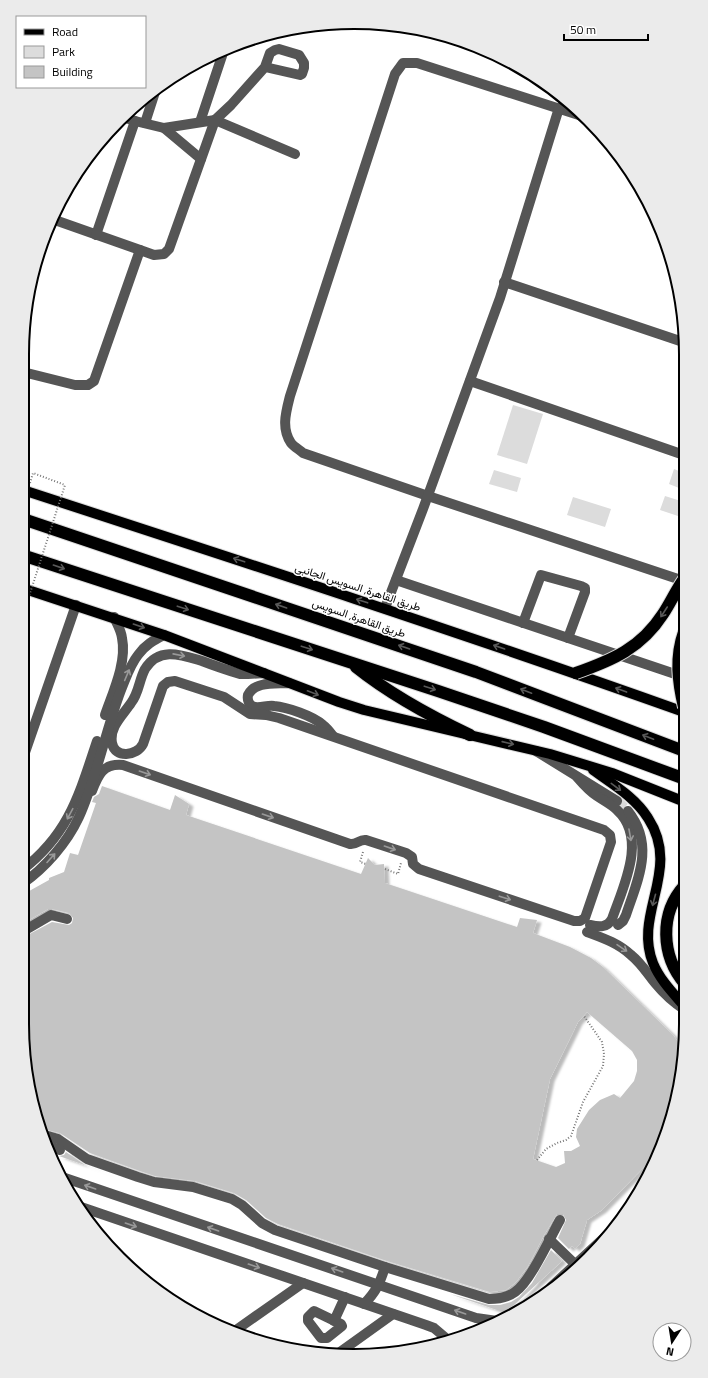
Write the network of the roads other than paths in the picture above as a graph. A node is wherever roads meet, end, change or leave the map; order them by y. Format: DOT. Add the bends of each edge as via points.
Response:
graph roads {
  1 [pos="221,58"];
  2 [pos="265,67"];
  3 [pos="150,101"];
  4 [pos="559,108"];
  5 [pos="570,112"];
  6 [pos="130,119"];
  7 [pos="215,120"];
  8 [pos="140,122"];
  9 [pos="200,122"];
  10 [pos="164,128"];
  11 [pos="295,154"];
  12 [pos="201,159"];
  13 [pos="58,221"];
  14 [pos="96,235"];
  15 [pos="140,250"];
  16 [pos="504,282"];
  17 [pos="678,340"];
  18 [pos="29,374"];
  19 [pos="470,381"];
  20 [pos="679,453"];
  21 [pos="29,492"];
  22 [pos="428,496"];
  23 [pos="29,521"];
  24 [pos="29,556"];
  25 [pos="679,578"];
  26 [pos="396,580"];
  27 [pos="679,588"];
  28 [pos="29,590"];
  29 [pos="76,605"];
  30 [pos="385,608"];
  31 [pos="114,617"];
  32 [pos="523,623"];
  33 [pos="164,635"];
  34 [pos="568,638"];
  35 [pos="349,661"];
  36 [pos="679,662"];
  37 [pos="264,672"];
  38 [pos="576,674"];
  39 [pos="679,675"];
  40 [pos="679,680"];
  41 [pos="288,683"];
  42 [pos="679,710"];
  43 [pos="470,735"];
  44 [pos="333,736"];
  45 [pos="29,741"];
  46 [pos="533,749"];
  47 [pos="679,749"];
  48 [pos="585,764"];
  49 [pos="577,777"];
  50 [pos="679,777"];
  51 [pos="679,800"];
  52 [pos="616,801"];
  53 [pos="628,811"];
  54 [pos="72,830"];
  55 [pos="29,864"];
  56 [pos="29,878"];
  57 [pos="679,894"];
  58 [pos="67,919"];
  59 [pos="618,925"];
  60 [pos="29,928"];
  61 [pos="679,976"];
  62 [pos="679,1000"];
  63 [pos="679,1006"];
  64 [pos="49,1136"];
  65 [pos="54,1147"];
  66 [pos="60,1150"];
  67 [pos="69,1179"];
  68 [pos="88,1210"];
  69 [pos="560,1220"];
  70 [pos="549,1239"];
  71 [pos="574,1263"];
  72 [pos="385,1267"];
  73 [pos="303,1283"];
  74 [pos="379,1285"];
  75 [pos="345,1297"];
  76 [pos="364,1304"];
  77 [pos="393,1314"];
  78 [pos="486,1320"];
  79 [pos="334,1321"];
  80 [pos="239,1328"];
  81 [pos="444,1336"];
  82 [pos="345,1349"];
  1 -- 9 [label="street"];
  2 -- 7 [label="street" via="232,105"];
  3 -- 8 [label="street"];
  4 -- 5 [label="street"];
  4 -- 16 [label="street"];
  4 -- 22 [label="street" via="418,63 403,63 395,74 290,396 285,430 292,443 303,453"];
  6 -- 8 [label="street"];
  7 -- 9 [label="street"];
  7 -- 11 [label="street"];
  7 -- 12 [label="street"];
  8 -- 10 [label="street"];
  8 -- 14 [label="street"];
  9 -- 10 [label="street"];
  10 -- 12 [label="street"];
  12 -- 15 [label="street" via="166,252 154,255"];
  13 -- 14 [label="street"];
  14 -- 15 [label="street"];
  15 -- 18 [label="street" via="94,381 88,385 75,385"];
  16 -- 17 [label="street"];
  16 -- 19 [label="street"];
  19 -- 20 [label="street"];
  19 -- 22 [label="street"];
  30 -- 21 [label="main road, طريق القاهرة, السويس الجانبى, one-way"];
  22 -- 25 [label="street"];
  22 -- 26 [label="street"];
  47 -- 23 [label="highway, طريق القاهرة, السويس, one-way" via="476,672"];
  24 -- 35 [label="highway, one-way"];
  26 -- 30 [label="street"];
  26 -- 32 [label="street"];
  27 -- 38 [label="highway, one-way, bridge" via="655,625 636,644 614,659"];
  28 -- 29 [label="main road"];
  29 -- 31 [label="main road"];
  29 -- 45 [label="street"];
  38 -- 30 [label="main road, طريق القاهرة, السويس الجانبى, one-way"];
  31 -- 33 [label="main road, one-way"];
  31 -- 55 [label="street, one-way" via="122,638 122,662 82,786 62,828"];
  32 -- 34 [label="street"];
  32 -- 34 [label="street" via="541,575 581,586 585,588 585,592"];
  33 -- 37 [label="main road"];
  54 -- 33 [label="street, one-way" via="87,795 132,664 149,643"];
  34 -- 39 [label="street"];
  35 -- 43 [label="highway" via="407,702"];
  35 -- 50 [label="highway, one-way" via="544,727"];
  36 -- 40 [label="highway, bridge"];
  37 -- 41 [label="main road"];
  44 -- 37 [label="street, one-way" via="273,716 250,714 224,697 172,680 163,686 139,749 125,754 113,746 112,738 117,723 135,698 144,670 160,656 182,654 240,674"];
  42 -- 38 [label="main road, طريق القاهرة, السويس الجانبى, one-way"];
  41 -- 43 [label="main road, one-way" via="364,710"];
  41 -- 44 [label="street" via="254,687 248,695 248,702 256,707 280,707 309,717 322,724"];
  43 -- 46 [label="main road, one-way"];
  54 -- 44 [label="street, one-way" via="81,819 96,781 104,770 115,765 123,766 350,844 366,840 405,852 412,857 413,864 419,869 577,922 583,920 610,846 611,838 607,832"];
  46 -- 48 [label="main road"];
  46 -- 49 [label="street"];
  48 -- 51 [label="main road"];
  48 -- 62 [label="main road, one-way" via="630,798 648,817 654,830 661,857 648,927 648,945 660,976"];
  49 -- 52 [label="street"];
  49 -- 63 [label="street, one-way" via="590,791 618,811 627,822 631,836 630,867 612,919 603,927 588,928 630,954 663,992"];
  53 -- 59 [label="street" via="638,826 643,852 640,872 626,915"];
  56 -- 54 [label="street, one-way" via="51,858"];
  57 -- 61 [label="highway" via="668,918 666,939 670,960"];
  58 -- 60 [label="street" via="51,915"];
  64 -- 72 [label="street" via="58,1139 86,1159 138,1178 193,1186 232,1199 275,1230"];
  65 -- 66 [label="street"];
  74 -- 67 [label="street, one-way"];
  68 -- 73 [label="street, one-way"];
  69 -- 70 [label="street"];
  70 -- 71 [label="street"];
  70 -- 72 [label="street" via="522,1287 507,1297 498,1299 480,1297"];
  72 -- 74 [label="street"];
  73 -- 75 [label="street"];
  73 -- 80 [label="street"];
  74 -- 76 [label="street"];
  78 -- 74 [label="street, one-way"];
  75 -- 76 [label="street"];
  75 -- 79 [label="street"];
  76 -- 77 [label="street"];
  77 -- 81 [label="street" via="434,1328"];
  77 -- 82 [label="street"];
}
